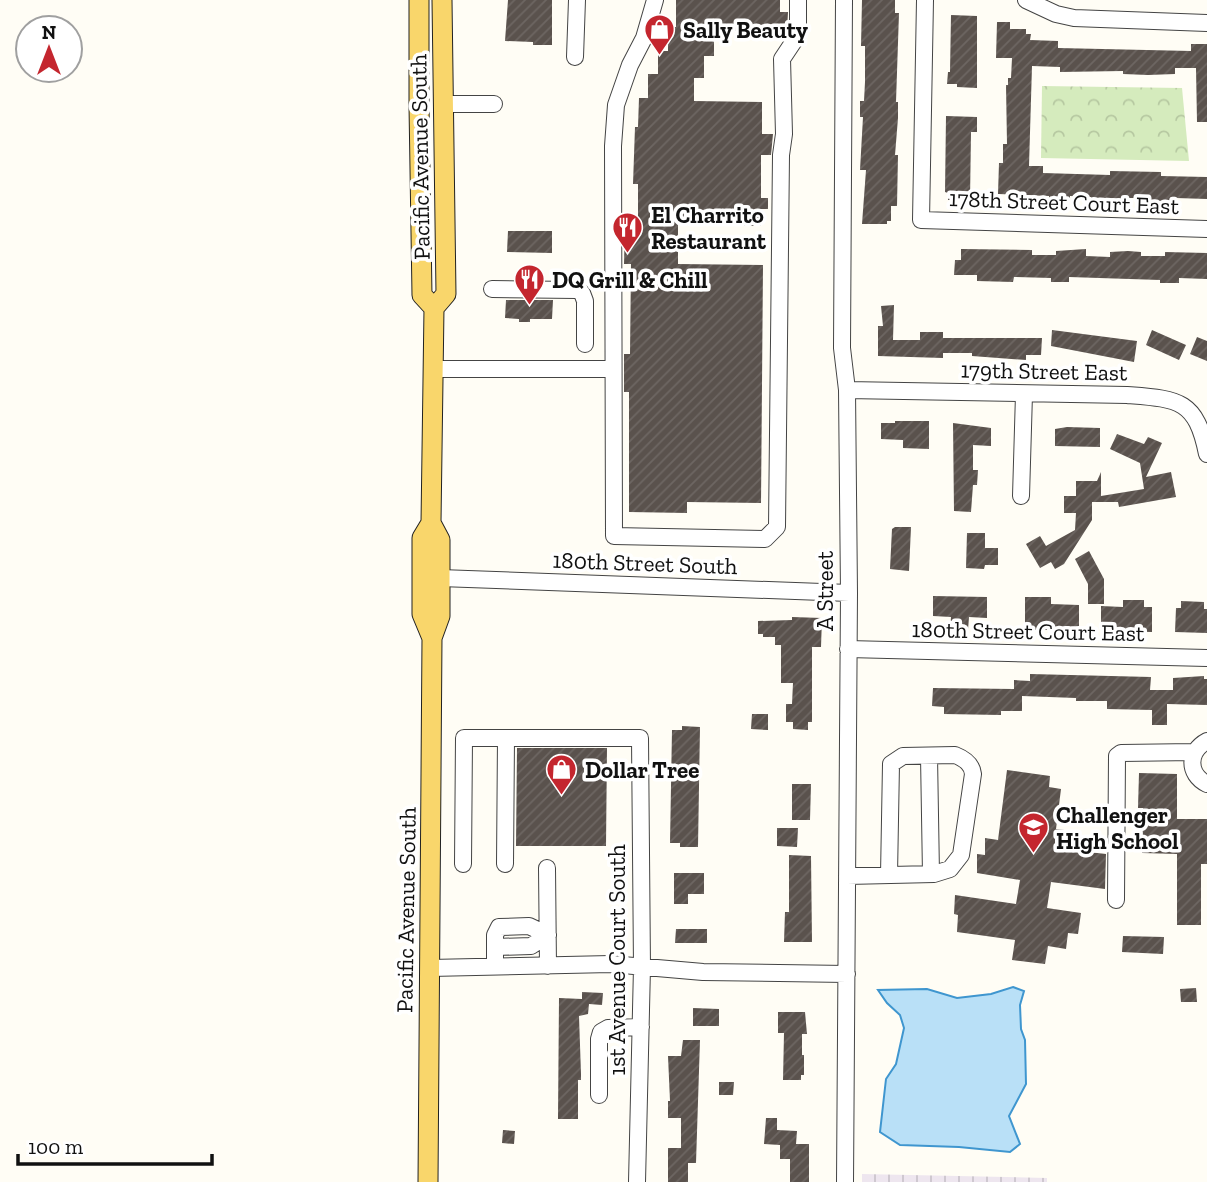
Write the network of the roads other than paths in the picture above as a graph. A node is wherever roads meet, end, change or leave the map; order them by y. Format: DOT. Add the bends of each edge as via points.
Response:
graph roads {
  1 [pos="419,0"];
  2 [pos="442,0"];
  3 [pos="577,0"];
  4 [pos="655,0"];
  5 [pos="798,0"];
  6 [pos="844,0"];
  7 [pos="925,0"];
  8 [pos="1026,0"];
  9 [pos="1207,23"];
  10 [pos="575,57"];
  11 [pos="443,104"];
  12 [pos="494,104"];
  13 [pos="1207,229"];
  14 [pos="492,289"];
  15 [pos="434,308"];
  16 [pos="585,344"];
  17 [pos="432,369"];
  18 [pos="613,369"];
  19 [pos="846,390"];
  20 [pos="1024,394"];
  21 [pos="1207,454"];
  22 [pos="1021,496"];
  23 [pos="431,523"];
  24 [pos="440,578"];
  25 [pos="849,593"];
  26 [pos="432,638"];
  27 [pos="848,649"];
  28 [pos="1207,658"];
  29 [pos="506,738"];
  30 [pos="1207,741"];
  31 [pos="1194,752"];
  32 [pos="929,756"];
  33 [pos="1207,784"];
  34 [pos="463,864"];
  35 [pos="505,864"];
  36 [pos="547,869"];
  37 [pos="931,874"];
  38 [pos="889,875"];
  39 [pos="847,876"];
  40 [pos="1116,900"];
  41 [pos="548,935"];
  42 [pos="548,966"];
  43 [pos="495,967"];
  44 [pos="642,967"];
  45 [pos="430,968"];
  46 [pos="847,974"];
  47 [pos="641,1027"];
  48 [pos="599,1095"];
  49 [pos="428,1182"];
  50 [pos="637,1182"];
  51 [pos="845,1182"];
  1 -- 15 [label="main road, Pacific Avenue South" via="422,295"];
  2 -- 11 [label="main road, Pacific Avenue South"];
  3 -- 10 [label="street"];
  4 -- 18 [label="street" via="616,105"];
  5 -- 18 [label="street" via="798,35 782,59 777,527 765,539 614,536"];
  6 -- 19 [label="street, A Street" via="842,348"];
  7 -- 13 [label="street, 178th Street Court East" via="920,220"];
  8 -- 9 [label="street" via="1074,18"];
  11 -- 12 [label="street"];
  11 -- 15 [label="main road, Pacific Avenue South" via="446,294"];
  14 -- 16 [label="street" via="582,293"];
  15 -- 17 [label="main road, Pacific Avenue South"];
  17 -- 18 [label="street"];
  17 -- 23 [label="main road, Pacific Avenue South"];
  19 -- 20 [label="street, 179th Street East"];
  19 -- 25 [label="street, A Street"];
  20 -- 21 [label="street, 179th Street East" via="1127,395 1178,403 1193,414"];
  20 -- 22 [label="street"];
  23 -- 24 [label="main road, Pacific Avenue South" via="440,540"];
  23 -- 26 [label="main road, Pacific Avenue South" via="422,538 422,614"];
  24 -- 25 [label="street, 180th Street South"];
  24 -- 26 [label="main road, Pacific Avenue South" via="440,616"];
  25 -- 27 [label="street, A Street"];
  26 -- 45 [label="main road, Pacific Avenue South"];
  27 -- 28 [label="street, 180th Street Court East"];
  27 -- 39 [label="street, A Street"];
  29 -- 34 [label="street" via="464,738"];
  29 -- 35 [label="street"];
  29 -- 44 [label="street, 1st Avenue Court South" via="640,738"];
  30 -- 31 [label="street"];
  31 -- 33 [label="street" via="1192,768"];
  31 -- 40 [label="street" via="1117,756"];
  32 -- 37 [label="street"];
  32 -- 37 [label="street" via="955,755 970,764 974,774 961,855 950,869"];
  32 -- 38 [label="street" via="897,758 889,769"];
  36 -- 41 [label="street"];
  37 -- 38 [label="street"];
  38 -- 39 [label="street"];
  39 -- 46 [label="street, A Street"];
  41 -- 42 [label="street"];
  41 -- 43 [label="street" via="530,946 495,947"];
  42 -- 43 [label="street"];
  42 -- 44 [label="street"];
  43 -- 45 [label="street"];
  44 -- 46 [label="street"];
  44 -- 47 [label="street, 1st Avenue Court South"];
  45 -- 49 [label="main road, Pacific Avenue South"];
  46 -- 51 [label="street, A Street"];
  47 -- 48 [label="street" via="601,1032"];
  47 -- 50 [label="street, 1st Avenue Court South"];
}
